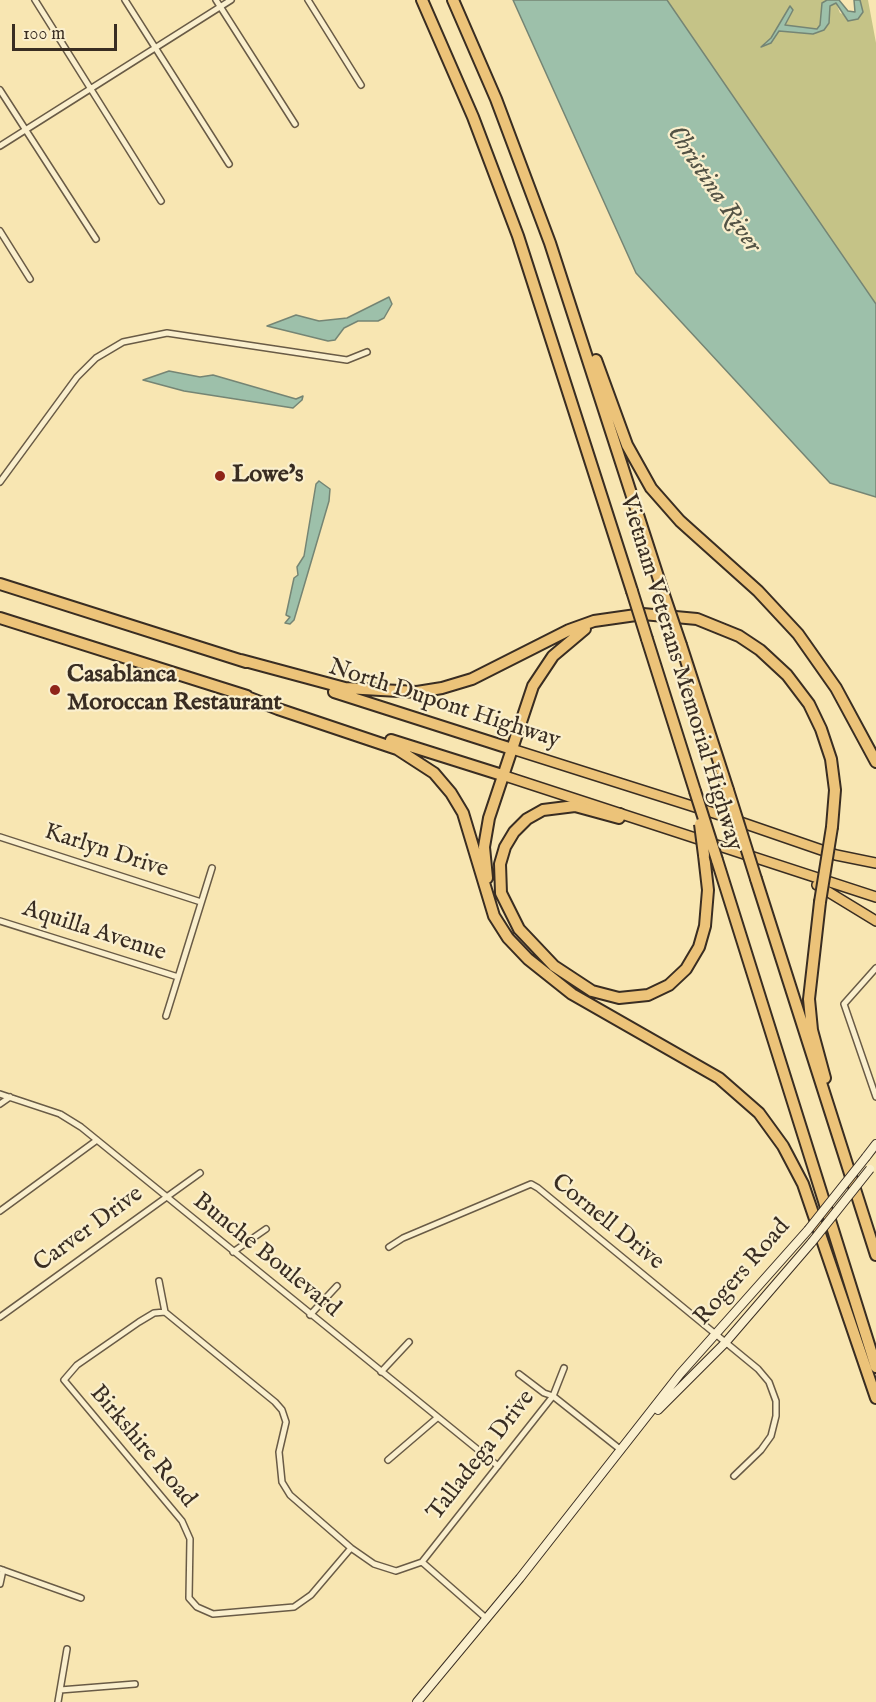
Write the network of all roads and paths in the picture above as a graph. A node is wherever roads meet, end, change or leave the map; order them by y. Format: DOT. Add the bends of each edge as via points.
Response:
graph roads {
  1 [pos="35,0"];
  2 [pos="125,0"];
  3 [pos="216,0"];
  4 [pos="231,0"];
  5 [pos="308,0"];
  6 [pos="422,0"];
  7 [pos="453,0"];
  8 [pos="220,7"];
  9 [pos="155,48"];
  10 [pos="361,85"];
  11 [pos="90,88"];
  12 [pos="0,90"];
  13 [pos="295,124"];
  14 [pos="25,129"];
  15 [pos="0,146"];
  16 [pos="229,164"];
  17 [pos="161,201"];
  18 [pos="0,231"];
  19 [pos="96,238"];
  20 [pos="2,239"];
  21 [pos="30,279"];
  22 [pos="575,316"];
  23 [pos="367,351"];
  24 [pos="0,482"];
  25 [pos="0,584"];
  26 [pos="616,617"];
  27 [pos="0,618"];
  28 [pos="241,660"];
  29 [pos="242,695"];
  30 [pos="512,749"];
  31 [pos="876,762"];
  32 [pos="502,775"];
  33 [pos="695,791"];
  34 [pos="620,814"];
  35 [pos="0,837"];
  36 [pos="836,855"];
  37 [pos="876,863"];
  38 [pos="212,868"];
  39 [pos="876,868"];
  40 [pos="795,871"];
  41 [pos="876,897"];
  42 [pos="201,902"];
  43 [pos="0,921"];
  44 [pos="876,921"];
  45 [pos="514,944"];
  46 [pos="876,968"];
  47 [pos="178,977"];
  48 [pos="166,1016"];
  49 [pos="0,1094"];
  50 [pos="10,1097"];
  51 [pos="876,1097"];
  52 [pos="0,1104"];
  53 [pos="838,1134"];
  54 [pos="97,1140"];
  55 [pos="876,1144"];
  56 [pos="873,1165"];
  57 [pos="200,1173"];
  58 [pos="165,1197"];
  59 [pos="0,1211"];
  60 [pos="266,1229"];
  61 [pos="389,1247"];
  62 [pos="233,1252"];
  63 [pos="876,1255"];
  64 [pos="159,1281"];
  65 [pos="337,1286"];
  66 [pos="165,1312"];
  67 [pos="310,1315"];
  68 [pos="0,1317"];
  69 [pos="715,1335"];
  70 [pos="409,1342"];
  71 [pos="725,1342"];
  72 [pos="876,1366"];
  73 [pos="564,1368"];
  74 [pos="381,1372"];
  75 [pos="519,1374"];
  76 [pos="553,1395"];
  77 [pos="876,1398"];
  78 [pos="437,1418"];
  79 [pos="640,1427"];
  80 [pos="621,1450"];
  81 [pos="388,1460"];
  82 [pos="498,1466"];
  83 [pos="734,1476"];
  84 [pos="351,1548"];
  85 [pos="422,1562"];
  86 [pos="1,1569"];
  87 [pos="0,1584"];
  88 [pos="81,1598"];
  89 [pos="487,1619"];
  90 [pos="67,1649"];
  91 [pos="135,1684"];
  92 [pos="60,1690"];
  93 [pos="58,1702"];
  94 [pos="417,1702"];
  1 -- 11 [label="street"];
  2 -- 9 [label="street"];
  3 -- 8 [label="street"];
  4 -- 8 [label="street"];
  5 -- 10 [label="street"];
  6 -- 33 [label="highway, Vietnam Veterans Memorial Highway, bridge" via="470,109 518,236"];
  7 -- 22 [label="highway, Vietnam Veterans Memorial Highway" via="518,155"];
  8 -- 9 [label="street"];
  8 -- 13 [label="street"];
  9 -- 11 [label="street"];
  9 -- 16 [label="street"];
  11 -- 14 [label="street"];
  11 -- 17 [label="street"];
  12 -- 14 [label="street"];
  14 -- 15 [label="street"];
  14 -- 19 [label="street"];
  18 -- 20 [label="street"];
  20 -- 21 [label="street"];
  22 -- 31 [label="highway" via="597,362 627,445 646,480 680,521 758,591 798,634 836,688"];
  22 -- 53 [label="highway, Vietnam Veterans Memorial Highway, bridge"];
  23 -- 24 [label="street" via="347,360 167,333 123,342 96,358 77,377"];
  25 -- 28 [label="highway, North Dupont Highway"];
  26 -- 28 [label="highway" via="576,627 472,679 426,691 394,693 345,688"];
  26 -- 30 [label="highway" via="577,634 548,661 533,686"];
  26 -- 53 [label="highway, bridge" via="652,614 697,619 745,639 781,668 809,704 827,745 834,782 832,826 811,964 810,1015"];
  27 -- 29 [label="highway, North Dupont Highway"];
  28 -- 30 [label="highway, North Dupont Highway"];
  29 -- 32 [label="highway, North Dupont Highway"];
  29 -- 45 [label="highway" via="397,749 434,773 463,813 491,909"];
  30 -- 32 [label="highway"];
  30 -- 36 [label="main road, North Dupont Highway"];
  32 -- 34 [label="main road, North Dupont Highway"];
  32 -- 45 [label="highway" via="487,825 484,862 493,902"];
  33 -- 34 [label="highway, bridge" via="708,890 699,947 686,969 664,988 636,997 607,996 586,988 547,960 519,928 501,893 500,864 505,847 527,819 543,810 574,806 619,818"];
  33 -- 72 [label="highway, Vietnam Veterans Memorial Highway, bridge"];
  34 -- 40 [label="main road, North Dupont Highway"];
  35 -- 42 [label="street, Karlyn Drive"];
  36 -- 37 [label="main road, North Dupont Highway"];
  36 -- 39 [label="main road"];
  38 -- 42 [label="street"];
  40 -- 41 [label="main road, North Dupont Highway"];
  40 -- 44 [label="main road"];
  42 -- 47 [label="street"];
  43 -- 47 [label="street, Aquilla Avenue"];
  45 -- 77 [label="highway" via="572,994 728,1084 765,1121 789,1155 805,1190"];
  46 -- 51 [label="street" via="844,1004"];
  47 -- 48 [label="street"];
  49 -- 50 [label="street, Bunche Boulevard"];
  50 -- 52 [label="street"];
  50 -- 54 [label="street, Bunche Boulevard" via="60,1114"];
  53 -- 63 [label="highway, Vietnam Veterans Memorial Highway"];
  54 -- 58 [label="street, Bunche Boulevard"];
  54 -- 59 [label="street"];
  55 -- 69 [label="street, Rogers Road, bridge" via="808,1230"];
  56 -- 71 [label="street, Rogers Road, bridge"];
  57 -- 58 [label="street, Carver Drive"];
  58 -- 62 [label="street, Bunche Boulevard"];
  58 -- 68 [label="street, Carver Drive"];
  60 -- 62 [label="street"];
  61 -- 69 [label="street, Cornell Drive" via="531,1184"];
  62 -- 67 [label="street, Bunche Boulevard"];
  64 -- 66 [label="street"];
  65 -- 67 [label="street"];
  66 -- 84 [label="street" via="282,1410 286,1422 279,1452 282,1482 290,1495"];
  66 -- 84 [label="street, Birkshire Road" via="154,1312 139,1322 77,1365 64,1380 182,1521 190,1539 189,1598 197,1607 213,1614 294,1607 311,1595"];
  67 -- 74 [label="street, Bunche Boulevard"];
  69 -- 71 [label="street, Cornell Drive"];
  69 -- 79 [label="street, Rogers Road"];
  70 -- 74 [label="street"];
  71 -- 79 [label="street, Rogers Road"];
  71 -- 83 [label="street, Cornell Drive" via="758,1369 769,1382 776,1401 771,1436"];
  73 -- 76 [label="street, Talladega Drive"];
  74 -- 78 [label="street, Bunche Boulevard"];
  75 -- 76 [label="street" via="544,1393"];
  76 -- 80 [label="street"];
  76 -- 82 [label="street, Talladega Drive"];
  78 -- 81 [label="street"];
  78 -- 82 [label="street, Bunche Boulevard"];
  79 -- 80 [label="street, Rogers Road"];
  80 -- 89 [label="street, Rogers Road"];
  82 -- 85 [label="street, Talladega Drive"];
  84 -- 85 [label="street" via="374,1564 396,1571"];
  85 -- 89 [label="street"];
  86 -- 87 [label="street"];
  86 -- 88 [label="street"];
  89 -- 94 [label="street, Rogers Road"];
  90 -- 92 [label="street"];
  91 -- 92 [label="street"];
  92 -- 93 [label="street"];
}
